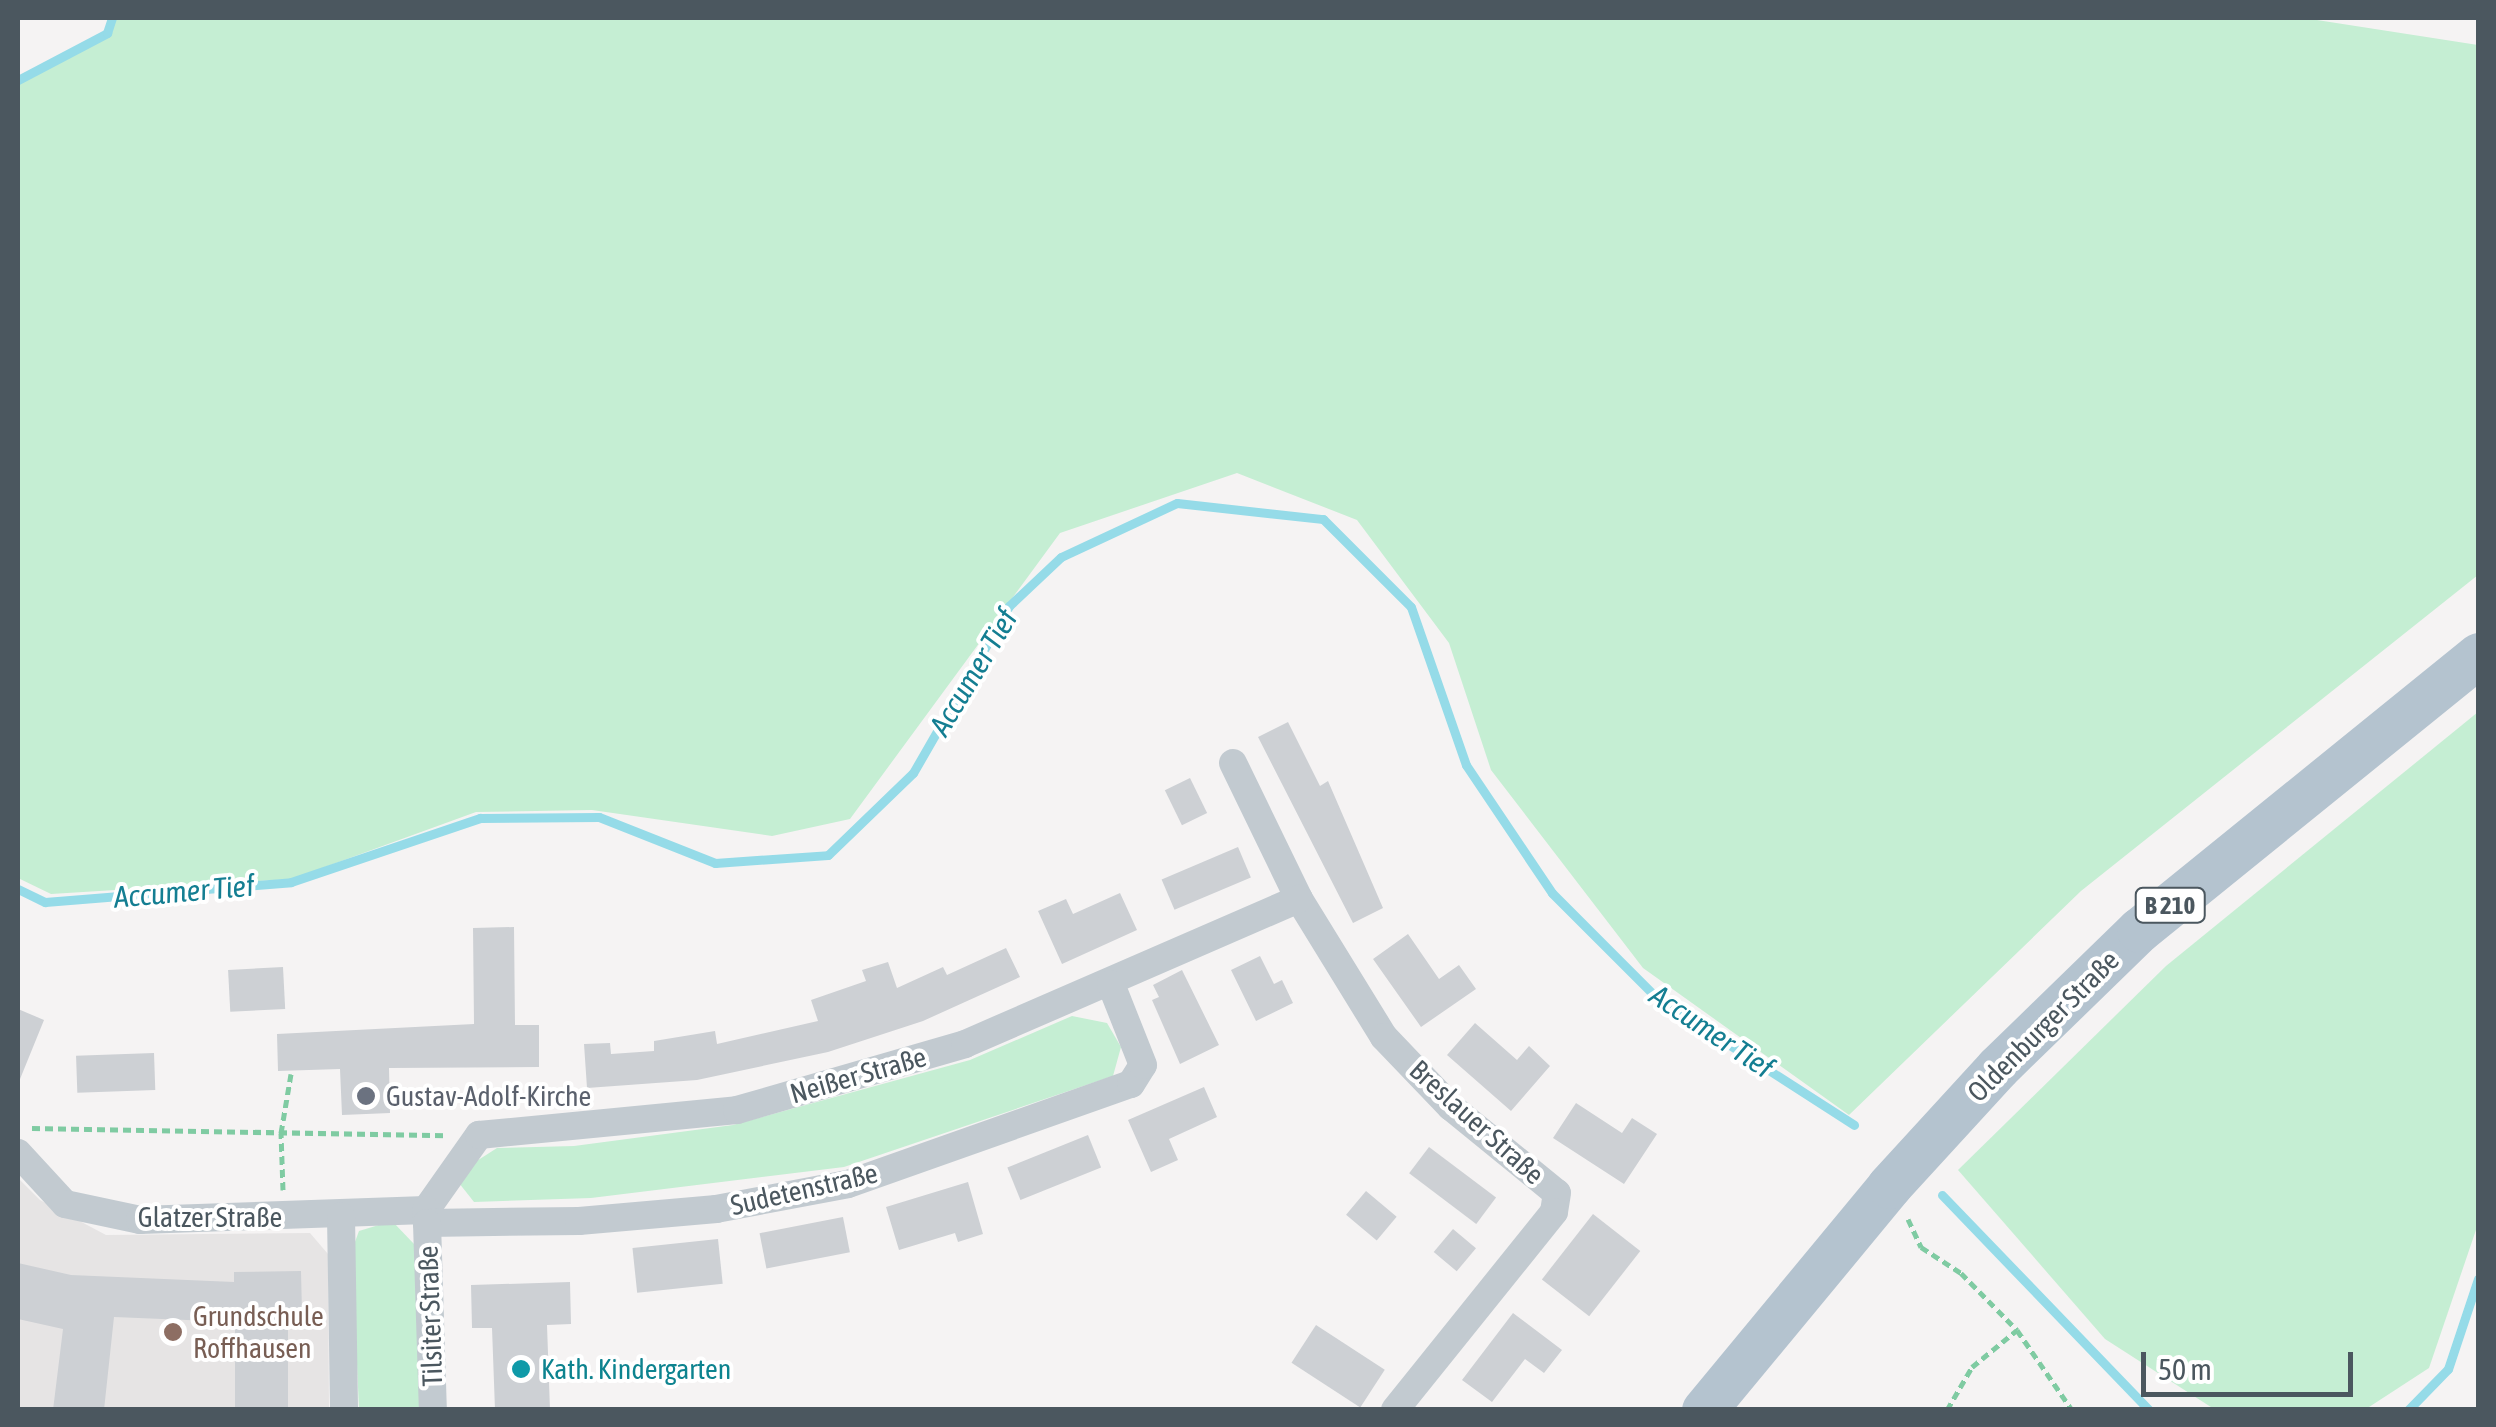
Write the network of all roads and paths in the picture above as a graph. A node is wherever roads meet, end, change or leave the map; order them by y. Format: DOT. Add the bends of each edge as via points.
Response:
graph roads {
  1 [pos="2478,656"];
  2 [pos="1233,762"];
  3 [pos="1299,899"];
  4 [pos="1111,984"];
  5 [pos="290,1074"];
  6 [pos="18,1128"];
  7 [pos="282,1132"];
  8 [pos="479,1135"];
  9 [pos="18,1153"];
  10 [pos="1902,1213"];
  11 [pos="342,1216"];
  12 [pos="427,1216"];
  13 [pos="284,1217"];
  14 [pos="2017,1330"];
  15 [pos="344,1410"];
  16 [pos="433,1410"];
  17 [pos="1394,1410"];
  18 [pos="1704,1410"];
  19 [pos="1947,1410"];
  20 [pos="2072,1410"];
  1 -- 18 [label="main road, Oldenburger Straße / B 210" via="2138,930 2026,1039 1889,1186"];
  2 -- 3 [label="street, Breslauer Straße"];
  3 -- 4 [label="street, Neißer Straße"];
  3 -- 17 [label="street, Breslauer Straße" via="1384,1037 1451,1107 1557,1193 1554,1212"];
  4 -- 8 [label="street, Neißer Straße" via="965,1044 738,1110"];
  4 -- 12 [label="street, Sudetenstraße" via="1143,1065 1131,1084 867,1178 716,1209 579,1222"];
  5 -- 7 [label="path"];
  6 -- 7 [label="path"];
  7 -- 8 [label="path"];
  7 -- 13 [label="path"];
  8 -- 12 [label="street"];
  9 -- 13 [label="street, Glatzer Straße" via="65,1204 140,1220"];
  10 -- 14 [label="path" via="1921,1248 1961,1273"];
  11 -- 12 [label="street, Glatzer Straße"];
  11 -- 13 [label="street, Glatzer Straße"];
  11 -- 15 [label="street"];
  12 -- 16 [label="street, Tilsiter Straße"];
  14 -- 19 [label="path" via="1972,1366"];
  14 -- 20 [label="path"];
}
